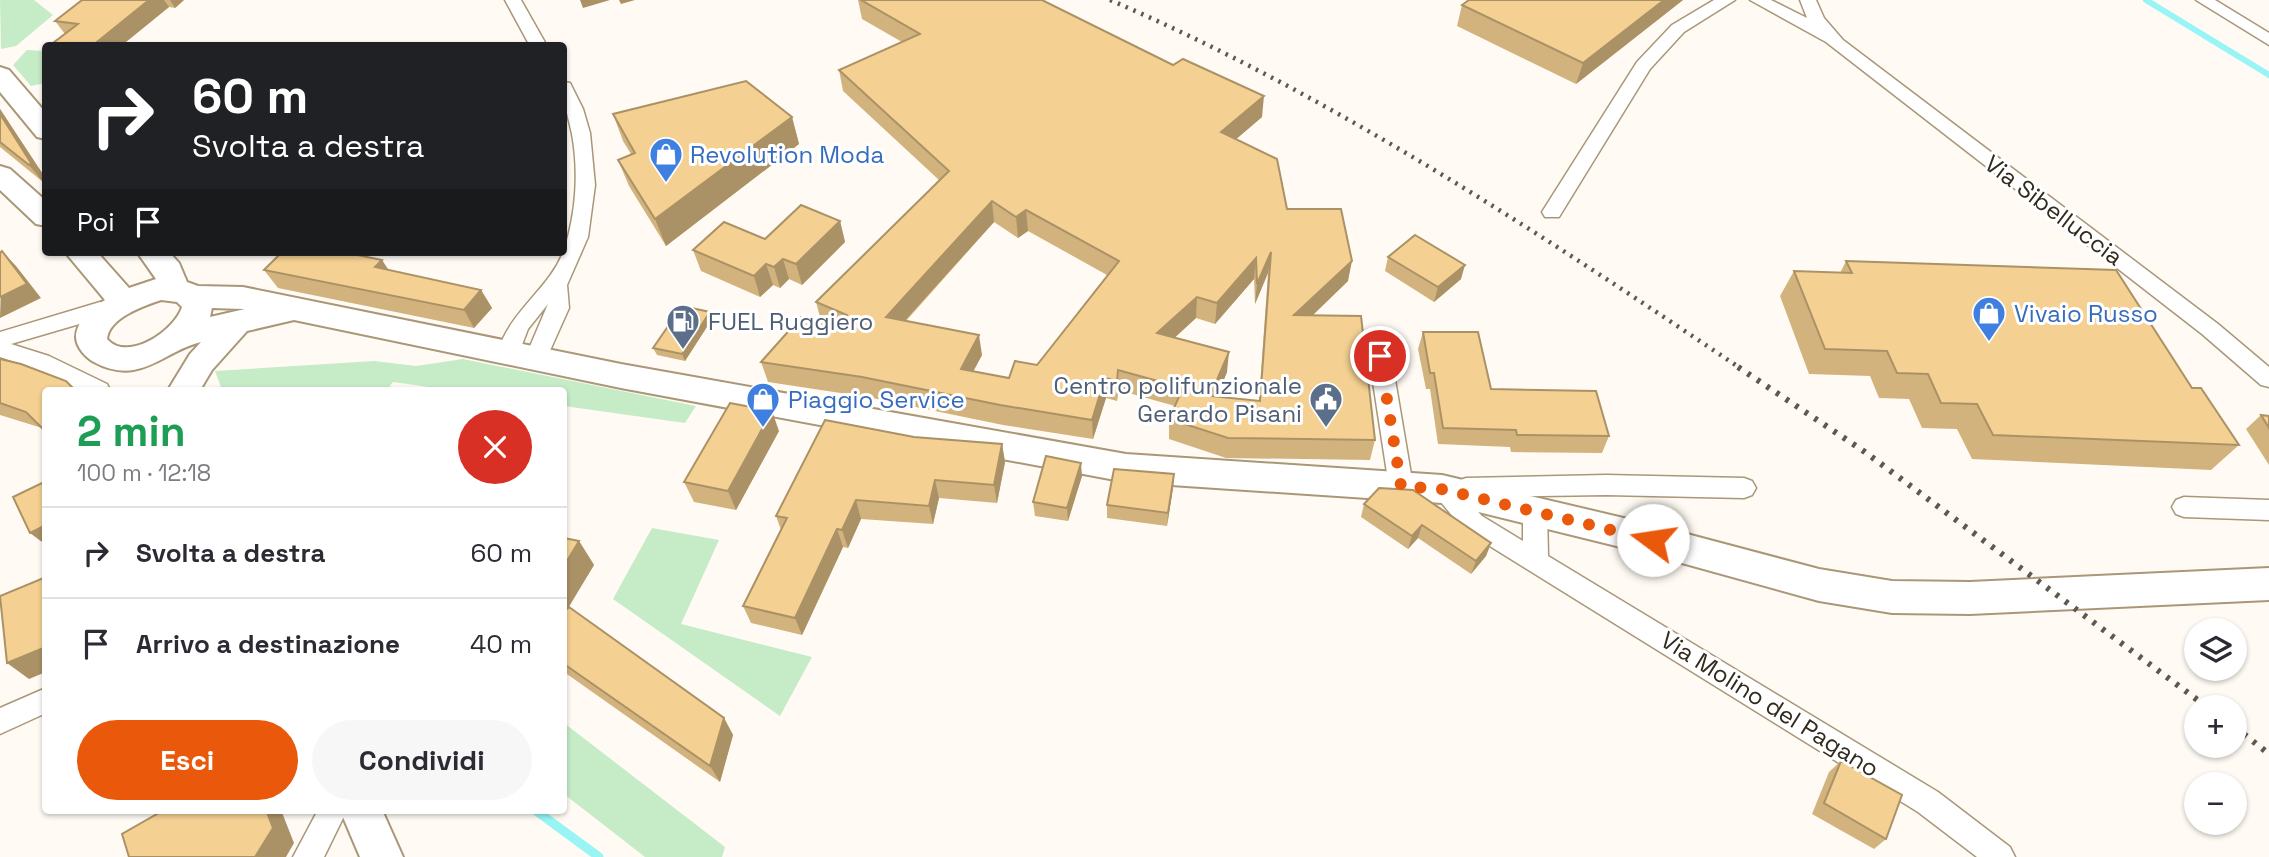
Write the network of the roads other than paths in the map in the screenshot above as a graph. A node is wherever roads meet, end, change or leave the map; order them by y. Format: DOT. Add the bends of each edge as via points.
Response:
graph roads {
  1 [pos="513,0"];
  2 [pos="1727,0"];
  3 [pos="1758,0"];
  4 [pos="1808,0"];
  5 [pos="2204,0"];
  6 [pos="2269,40"];
  7 [pos="537,42"];
  8 [pos="1837,44"];
  9 [pos="0,75"];
  10 [pos="567,93"];
  11 [pos="42,126"];
  12 [pos="0,175"];
  13 [pos="1552,212"];
  14 [pos="42,213"];
  15 [pos="83,256"];
  16 [pos="138,256"];
  17 [pos="156,256"];
  18 [pos="558,284"];
  19 [pos="184,293"];
  20 [pos="123,303"];
  21 [pos="295,309"];
  22 [pos="236,324"];
  23 [pos="180,337"];
  24 [pos="0,340"];
  25 [pos="0,349"];
  26 [pos="523,355"];
  27 [pos="1380,356"];
  28 [pos="2269,379"];
  29 [pos="93,387"];
  30 [pos="175,387"];
  31 [pos="186,387"];
  32 [pos="1401,486"];
  33 [pos="1744,488"];
  34 [pos="1441,489"];
  35 [pos="2184,507"];
  36 [pos="2269,510"];
  37 [pos="1535,511"];
  38 [pos="1535,559"];
  39 [pos="2269,584"];
  40 [pos="42,702"];
  41 [pos="0,721"];
  42 [pos="332,814"];
  43 [pos="362,814"];
  44 [pos="308,857"];
  45 [pos="382,857"];
  46 [pos="2000,857"];
  1 -- 7 [label="street"];
  2 -- 13 [label="street" via="1698,12 1662,41 1613,108 1588,158"];
  3 -- 8 [label="street, Via Sibelluccia"];
  4 -- 8 [label="street, Via Sibelluccia" via="1816,19"];
  5 -- 6 [label="street"];
  8 -- 28 [label="street, Via Sibelluccia"];
  9 -- 11 [label="main road"];
  10 -- 18 [label="street" via="583,140 586,177 580,230"];
  12 -- 14 [label="main road"];
  15 -- 20 [label="main road"];
  16 -- 20 [label="main road"];
  17 -- 19 [label="main road"];
  18 -- 26 [label="street" via="559,308"];
  18 -- 26 [label="street" via="537,302 513,335"];
  19 -- 20 [label="main road"];
  19 -- 21 [label="main road"];
  19 -- 23 [label="main road" via="198,304 198,314"];
  20 -- 23 [label="main road" via="93,333 98,351 108,356 140,356"];
  20 -- 24 [label="street"];
  21 -- 22 [label="main road"];
  21 -- 26 [label="main road"];
  22 -- 23 [label="main road"];
  22 -- 31 [label="main road" via="201,362"];
  23 -- 30 [label="main road"];
  25 -- 29 [label="street" via="41,362"];
  26 -- 32 [label="main road" via="1126,468"];
  27 -- 32 [label="street"];
  32 -- 34 [label="main road"];
  33 -- 34 [label="street"];
  34 -- 37 [label="main road"];
  34 -- 38 [label="street, Via Molino del Pagano" via="1473,523"];
  35 -- 36 [label="street"];
  37 -- 38 [label="street"];
  37 -- 39 [label="main road" via="1819,585 1892,597 1970,598"];
  38 -- 46 [label="street, Via Molino del Pagano" via="1928,802"];
  40 -- 41 [label="street"];
  42 -- 44 [label="street"];
  43 -- 45 [label="main road"];
}
